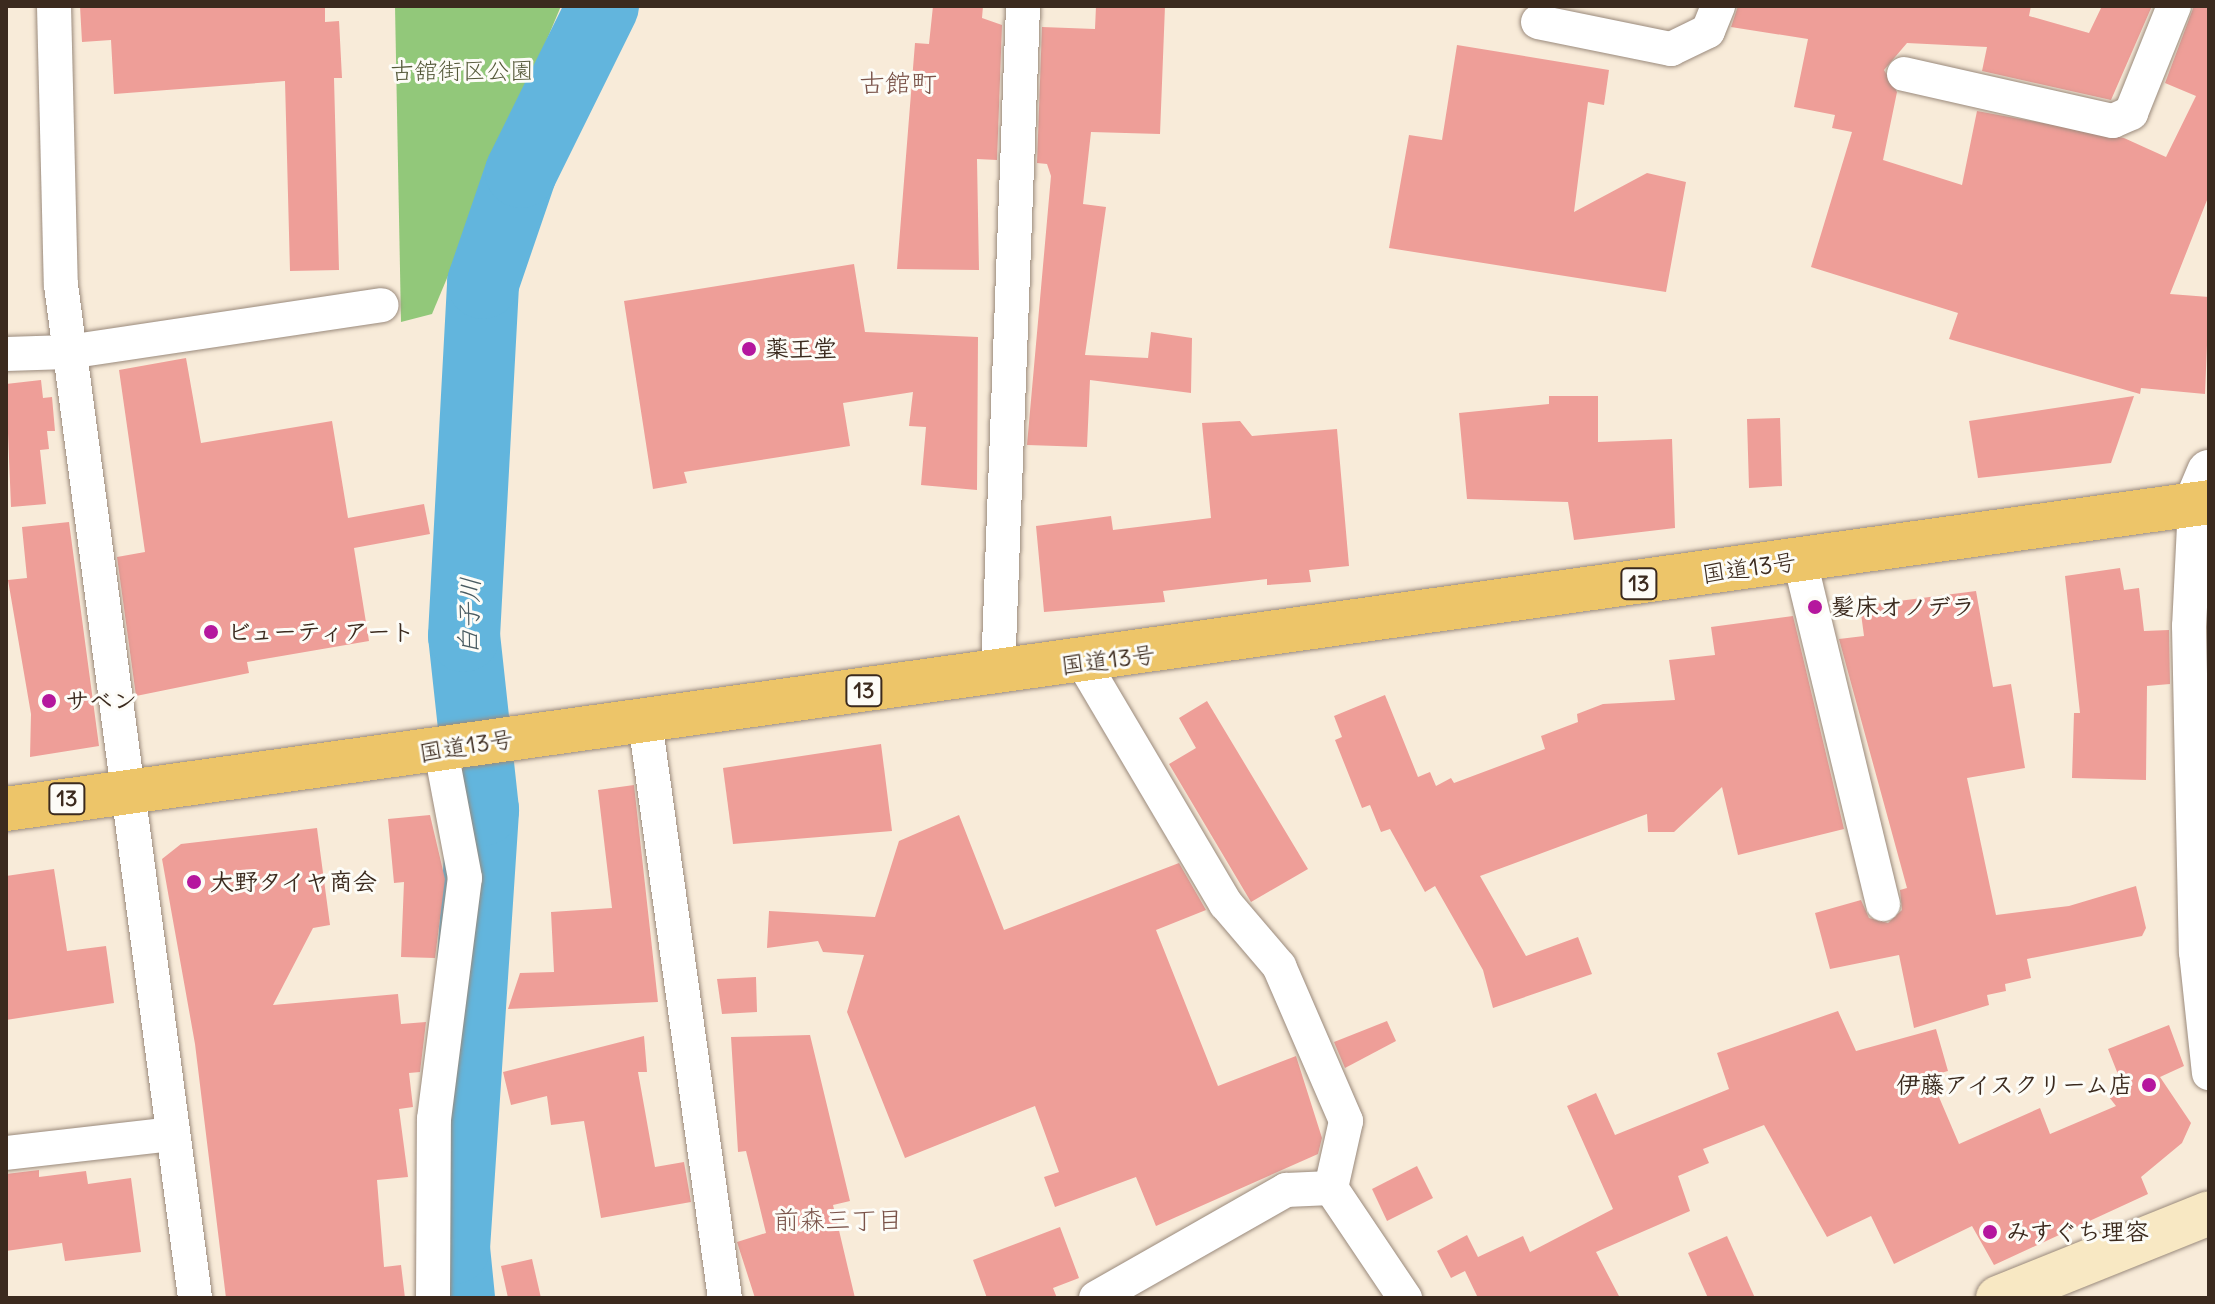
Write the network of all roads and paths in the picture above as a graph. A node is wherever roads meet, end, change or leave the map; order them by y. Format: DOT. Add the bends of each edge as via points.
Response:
graph roads {
  1 [pos="54,6"];
  2 [pos="1023,6"];
  3 [pos="1718,6"];
  4 [pos="2174,6"];
  5 [pos="1538,22"];
  6 [pos="1904,74"];
  7 [pos="382,305"];
  8 [pos="68,352"];
  9 [pos="6,354"];
  10 [pos="2204,493"];
  11 [pos="1800,561"];
  12 [pos="1084,664"];
  13 [pos="998,673"];
  14 [pos="645,721"];
  15 [pos="441,751"];
  16 [pos="128,789"];
  17 [pos="6,809"];
  18 [pos="1883,904"];
  19 [pos="2209,1073"];
  20 [pos="172,1134"];
  21 [pos="6,1153"];
  22 [pos="1331,1188"];
  23 [pos="2209,1213"];
  24 [pos="195,1298"];
  25 [pos="433,1298"];
  26 [pos="725,1298"];
  27 [pos="1096,1298"];
  28 [pos="1405,1298"];
  29 [pos="1998,1298"];
  1 -- 8 [label="street"];
  2 -- 13 [label="street"];
  3 -- 5 [label="street" via="1708,31 1671,49"];
  4 -- 6 [label="street" via="2131,113 2113,121"];
  7 -- 8 [label="street"];
  8 -- 9 [label="street"];
  8 -- 16 [label="street"];
  10 -- 11 [label="highway, 国道13号 / 13"];
  10 -- 19 [label="street" via="2189,626 2196,952"];
  11 -- 12 [label="highway, 国道13号 / 13"];
  11 -- 18 [label="street"];
  12 -- 13 [label="highway, 国道13号 / 13"];
  12 -- 22 [label="street" via="1226,904 1279,966 1346,1121"];
  13 -- 14 [label="highway, 国道13号 / 13"];
  14 -- 15 [label="highway, 国道13号 / 13"];
  14 -- 26 [label="street"];
  15 -- 16 [label="highway, 国道13号 / 13"];
  15 -- 25 [label="street" via="465,878 434,1119"];
  16 -- 17 [label="highway, 国道13号 / 13"];
  16 -- 20 [label="street"];
  20 -- 21 [label="street"];
  20 -- 24 [label="street"];
  22 -- 27 [label="street" via="1286,1190"];
  22 -- 28 [label="street"];
  23 -- 29 [label="main road"];
}
